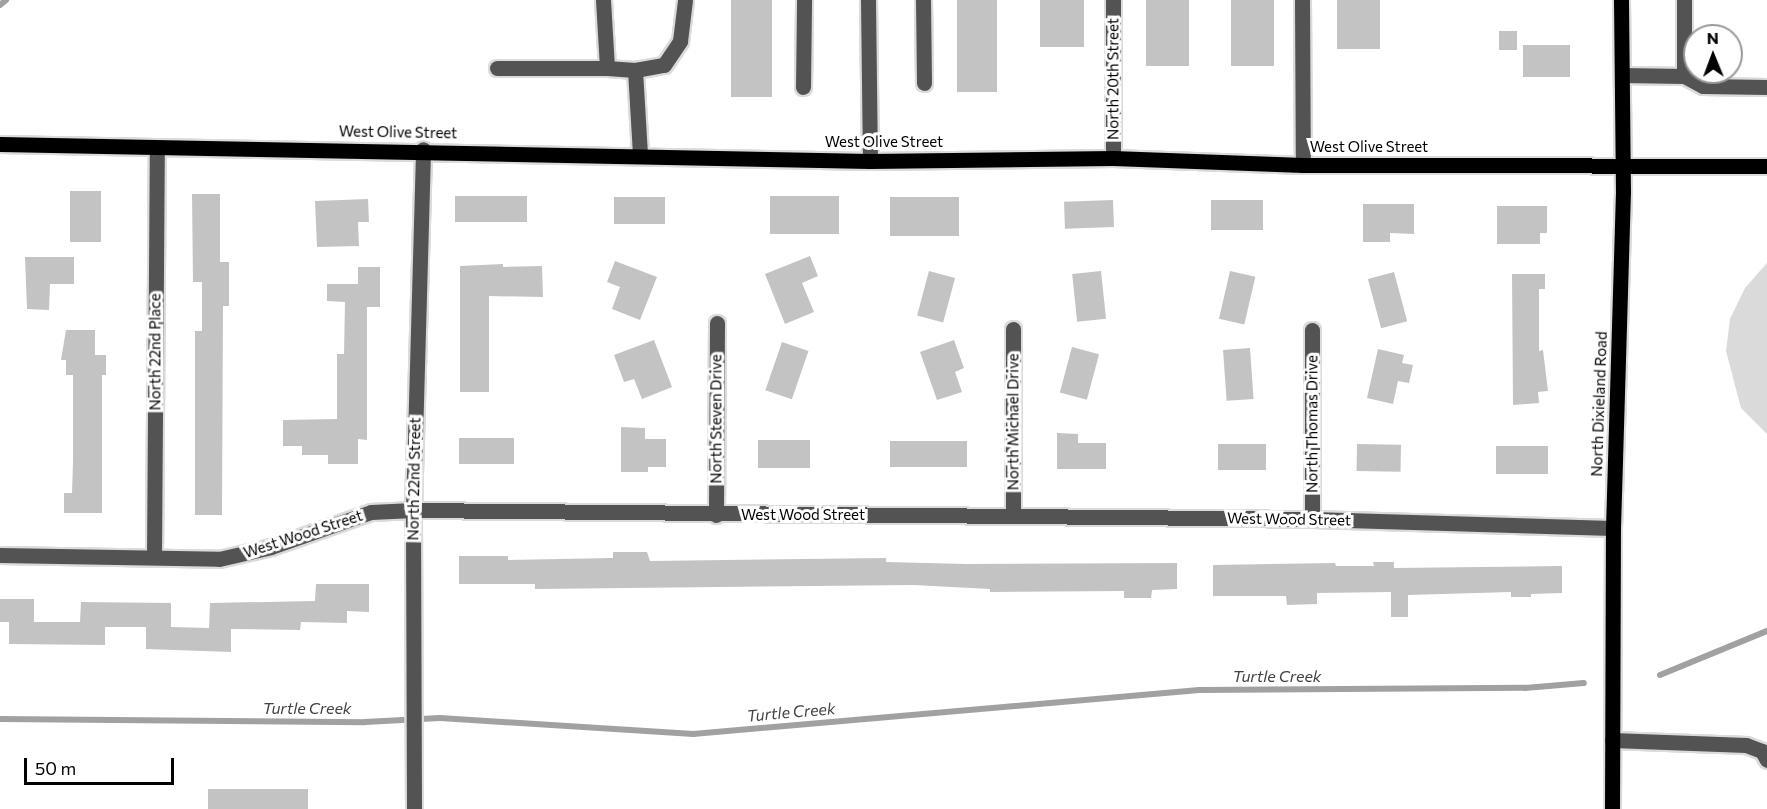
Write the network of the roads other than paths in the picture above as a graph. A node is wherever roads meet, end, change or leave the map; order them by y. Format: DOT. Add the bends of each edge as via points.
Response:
graph roads {
  1 [pos="603,0"];
  2 [pos="685,0"];
  3 [pos="804,0"];
  4 [pos="868,0"];
  5 [pos="923,0"];
  6 [pos="1113,0"];
  7 [pos="1302,0"];
  8 [pos="1621,0"];
  9 [pos="1684,0"];
  10 [pos="1684,24"];
  11 [pos="497,68"];
  12 [pos="607,68"];
  13 [pos="635,70"];
  14 [pos="1622,75"];
  15 [pos="1683,76"];
  16 [pos="924,83"];
  17 [pos="1699,84"];
  18 [pos="803,87"];
  19 [pos="1767,87"];
  20 [pos="0,144"];
  21 [pos="157,148"];
  22 [pos="423,149"];
  23 [pos="640,155"];
  24 [pos="1113,158"];
  25 [pos="870,161"];
  26 [pos="1303,165"];
  27 [pos="1623,165"];
  28 [pos="1767,166"];
  29 [pos="717,323"];
  30 [pos="1013,329"];
  31 [pos="1312,330"];
  32 [pos="413,510"];
  33 [pos="716,515"];
  34 [pos="1013,515"];
  35 [pos="1312,519"];
  36 [pos="1613,528"];
  37 [pos="0,555"];
  38 [pos="154,557"];
  39 [pos="1612,740"];
  40 [pos="1767,760"];
  41 [pos="414,809"];
  42 [pos="1612,809"];
  1 -- 12 [label="street"];
  2 -- 13 [label="street" via="680,41 664,65"];
  3 -- 18 [label="street"];
  4 -- 25 [label="street"];
  5 -- 16 [label="street"];
  6 -- 24 [label="street, North 20th Street"];
  7 -- 26 [label="street"];
  8 -- 14 [label="main road, North Dixieland Road"];
  9 -- 10 [label="street"];
  11 -- 12 [label="street"];
  12 -- 13 [label="street"];
  13 -- 23 [label="street"];
  14 -- 15 [label="street"];
  14 -- 27 [label="main road, North Dixieland Road"];
  17 -- 19 [label="street"];
  20 -- 21 [label="main road, West Olive Street"];
  21 -- 22 [label="main road, West Olive Street"];
  21 -- 38 [label="street, North 22nd Place"];
  22 -- 23 [label="main road, West Olive Street"];
  22 -- 32 [label="street, North 22nd Street"];
  23 -- 25 [label="main road, West Olive Street"];
  24 -- 25 [label="main road, West Olive Street"];
  24 -- 26 [label="main road, West Olive Street"];
  26 -- 27 [label="main road, West Olive Street"];
  27 -- 28 [label="main road, West Olive Street"];
  27 -- 36 [label="main road, North Dixieland Road"];
  29 -- 33 [label="street, North Steven Drive"];
  30 -- 34 [label="street, North Michael Drive"];
  31 -- 35 [label="street, North Thomas Drive"];
  32 -- 33 [label="street, West Wood Street"];
  32 -- 38 [label="street, West Wood Street" via="371,512 271,547 219,559"];
  32 -- 41 [label="street, North 22nd Street"];
  33 -- 34 [label="street, West Wood Street"];
  34 -- 35 [label="street, West Wood Street"];
  35 -- 36 [label="street, West Wood Street"];
  36 -- 39 [label="main road, North Dixieland Road"];
  37 -- 38 [label="street, West Wood Street"];
  39 -- 40 [label="street" via="1746,745 1762,751"];
  39 -- 42 [label="main road, North Dixieland Road"];
}
